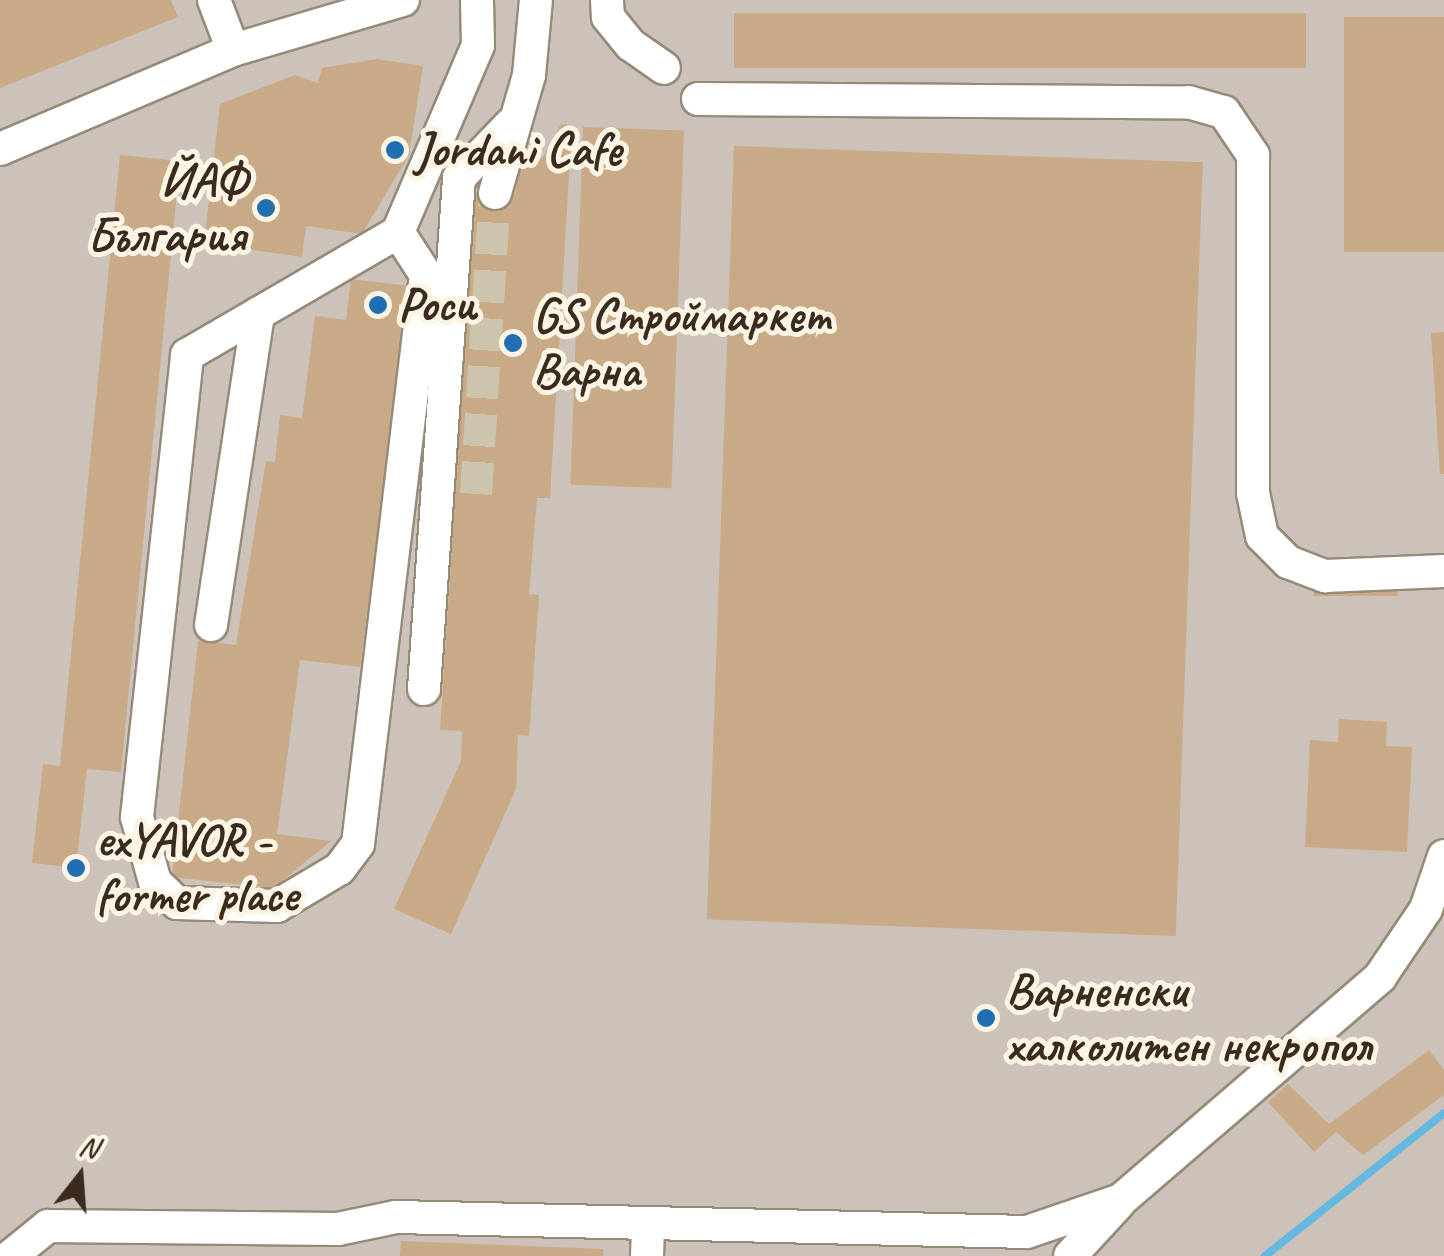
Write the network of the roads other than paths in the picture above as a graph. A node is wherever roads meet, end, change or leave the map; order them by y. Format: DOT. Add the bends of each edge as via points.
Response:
graph roads {
  1 [pos="214,0"];
  2 [pos="402,0"];
  3 [pos="477,0"];
  4 [pos="536,0"];
  5 [pos="607,0"];
  6 [pos="361,4"];
  7 [pos="233,50"];
  8 [pos="664,68"];
  9 [pos="698,99"];
  10 [pos="510,125"];
  11 [pos="0,149"];
  12 [pos="495,193"];
  13 [pos="398,232"];
  14 [pos="258,314"];
  15 [pos="1444,571"];
  16 [pos="211,626"];
  17 [pos="424,689"];
  18 [pos="1444,856"];
  19 [pos="1434,919"];
  20 [pos="1121,1200"];
  21 [pos="648,1240"];
  22 [pos="969,1243"];
  23 [pos="11,1256"];
  24 [pos="1070,1256"];
  1 -- 7 [label="street"];
  2 -- 6 [label="street"];
  3 -- 13 [label="street" via="478,45"];
  4 -- 10 [label="street" via="529,75"];
  5 -- 8 [label="street" via="630,45"];
  6 -- 7 [label="street"];
  7 -- 11 [label="street"];
  9 -- 15 [label="street" via="1188,102 1224,112 1254,155 1253,494 1262,536 1288,562 1325,576"];
  10 -- 12 [label="street"];
  10 -- 17 [label="street" via="459,178"];
  13 -- 14 [label="street"];
  13 -- 14 [label="street" via="426,274 358,844 339,869 276,906 191,907 155,882 137,817 187,355"];
  14 -- 16 [label="street"];
  18 -- 19 [label="street"];
  19 -- 20 [label="street" via="1380,977"];
  20 -- 22 [label="street" via="1027,1232"];
  20 -- 24 [label="street"];
  21 -- 22 [label="street"];
  21 -- 23 [label="street" via="396,1217 338,1230 48,1226"];
}
